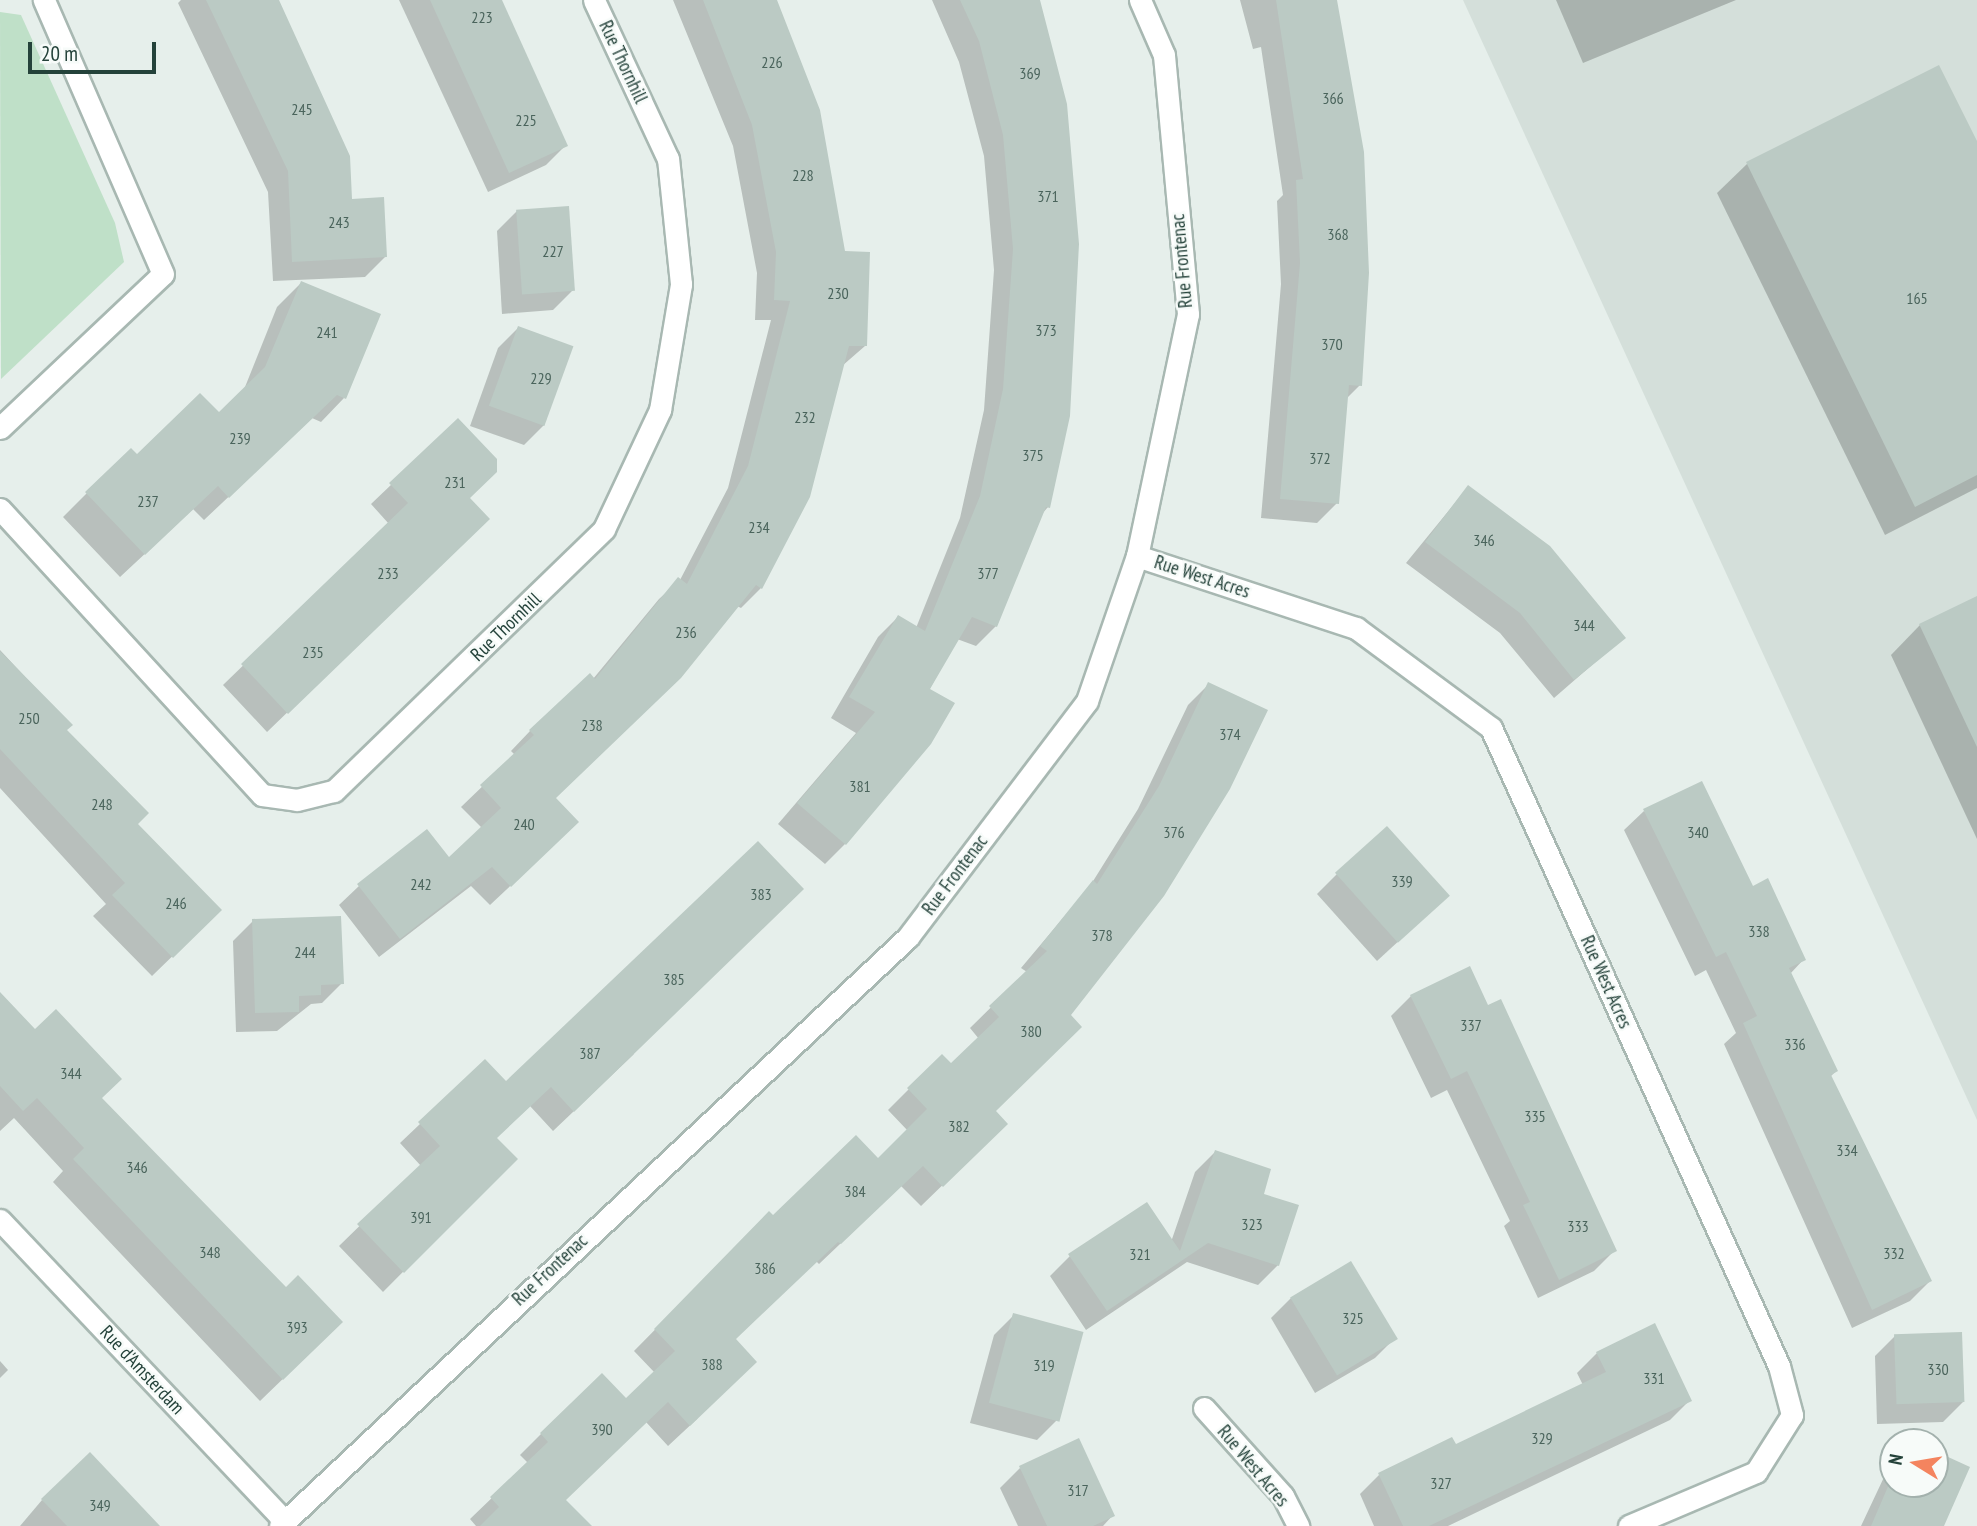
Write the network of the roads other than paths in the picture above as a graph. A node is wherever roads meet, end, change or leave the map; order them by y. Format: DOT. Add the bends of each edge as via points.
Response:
graph roads {
  1 [pos="44,0"];
  2 [pos="594,0"];
  3 [pos="1140,0"];
  4 [pos="0,428"];
  5 [pos="0,509"];
  6 [pos="1137,556"];
  7 [pos="0,1220"];
  8 [pos="1204,1408"];
  9 [pos="282,1523"];
  10 [pos="1298,1526"];
  11 [pos="1629,1526"];
  1 -- 4 [label="street" via="163,274"];
  2 -- 5 [label="street, Rue Thornhill" via="668,159 681,285 660,410 604,528 334,790 298,800 262,795"];
  3 -- 6 [label="street, Rue Frontenac" via="1164,55 1188,314"];
  6 -- 9 [label="street, Rue Frontenac" via="1087,701 908,937"];
  6 -- 11 [label="street, Rue West Acres" via="1356,628 1491,728 1779,1366 1792,1415 1756,1472"];
  7 -- 9 [label="street, Rue d'Amsterdam"];
  8 -- 10 [label="street, Rue West Acres" via="1283,1496"];
}
